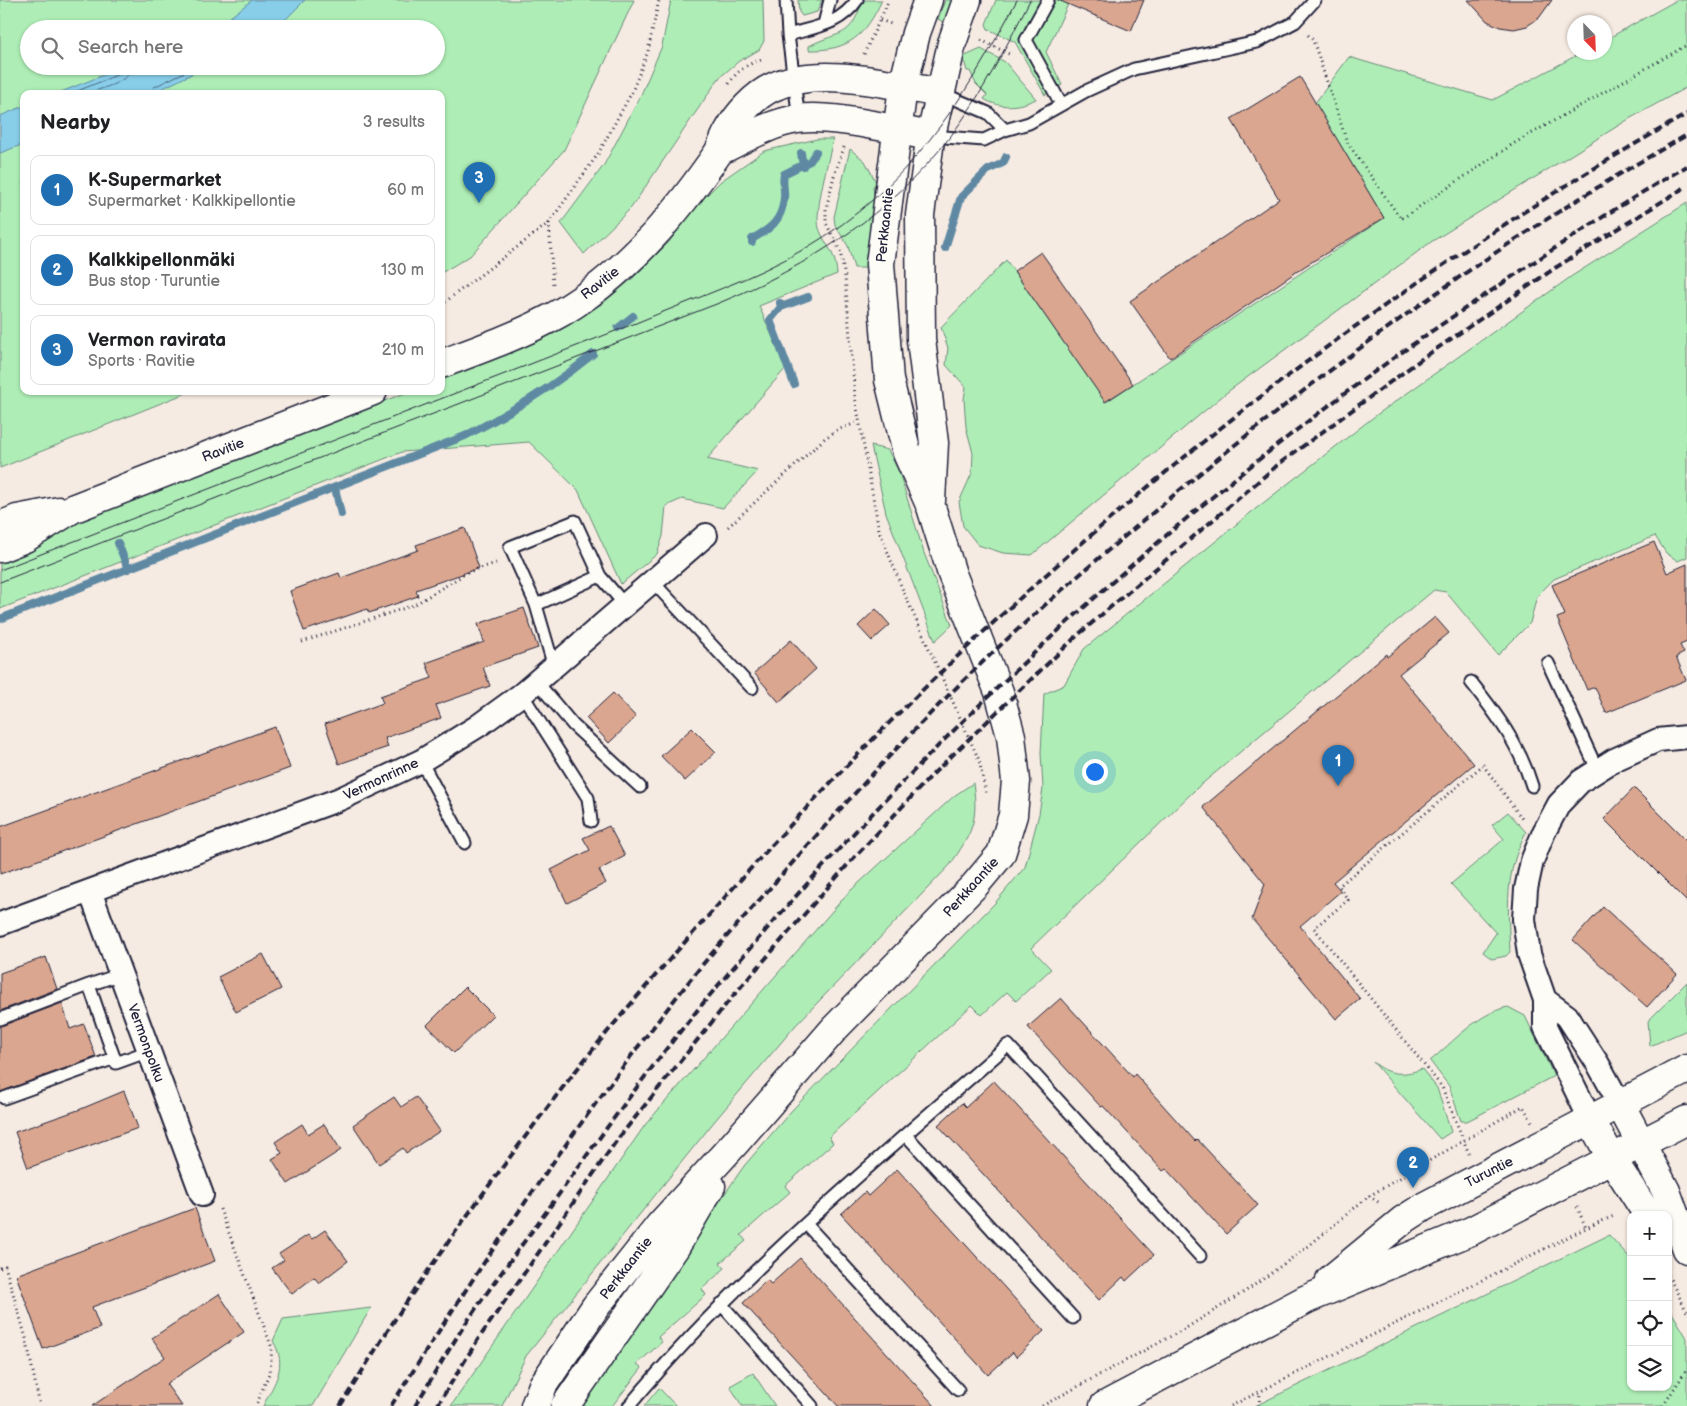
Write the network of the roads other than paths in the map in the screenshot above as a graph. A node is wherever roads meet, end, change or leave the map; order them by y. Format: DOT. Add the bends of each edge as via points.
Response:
graph roads {
  1 [pos="786,0"];
  2 [pos="830,0"];
  3 [pos="857,0"];
  4 [pos="928,0"];
  5 [pos="967,0"];
  6 [pos="1048,0"];
  7 [pos="1314,0"];
  8 [pos="824,24"];
  9 [pos="788,35"];
  10 [pos="794,81"];
  11 [pos="903,87"];
  12 [pos="941,93"];
  13 [pos="1061,104"];
  14 [pos="799,119"];
  15 [pos="896,130"];
  16 [pos="1005,130"];
  17 [pos="931,136"];
  18 [pos="719,151"];
  19 [pos="445,362"];
  20 [pos="363,395"];
  21 [pos="931,507"];
  22 [pos="72,509"];
  23 [pos="0,526"];
  24 [pos="706,535"];
  25 [pos="0,548"];
  26 [pos="600,576"];
  27 [pos="652,582"];
  28 [pos="536,604"];
  29 [pos="625,605"];
  30 [pos="1548,663"];
  31 [pos="554,667"];
  32 [pos="1471,682"];
  33 [pos="530,688"];
  34 [pos="752,688"];
  35 [pos="1687,737"];
  36 [pos="421,760"];
  37 [pos="1597,769"];
  38 [pos="1532,786"];
  39 [pos="640,787"];
  40 [pos="591,821"];
  41 [pos="465,843"];
  42 [pos="90,891"];
  43 [pos="0,924"];
  44 [pos="121,974"];
  45 [pos="89,986"];
  46 [pos="1545,1000"];
  47 [pos="0,1020"];
  48 [pos="150,1052"];
  49 [pos="115,1058"];
  50 [pos="1687,1069"];
  51 [pos="4,1098"];
  52 [pos="1620,1104"];
  53 [pos="1590,1119"];
  54 [pos="1687,1120"];
  55 [pos="906,1135"];
  56 [pos="735,1143"];
  57 [pos="1642,1143"];
  58 [pos="1612,1159"];
  59 [pos="202,1195"];
  60 [pos="1645,1211"];
  61 [pos="806,1224"];
  62 [pos="1672,1248"];
  63 [pos="1687,1249"];
  64 [pos="1200,1256"];
  65 [pos="1687,1269"];
  66 [pos="1307,1299"];
  67 [pos="721,1304"];
  68 [pos="1073,1318"];
  69 [pos="958,1390"];
  70 [pos="536,1406"];
  71 [pos="565,1406"];
  72 [pos="629,1406"];
  73 [pos="812,1406"];
  74 [pos="1104,1406"];
  1 -- 9 [label="lane"];
  2 -- 8 [label="lane"];
  3 -- 8 [label="lane" via="839,20"];
  4 -- 11 [label="main road, Perkkaantie"];
  5 -- 12 [label="main road, Perkkaantie" via="952,43"];
  6 -- 13 [label="lane" via="1026,40"];
  7 -- 13 [label="lane" via="1295,22 1257,42 1134,69"];
  8 -- 9 [label="lane"];
  9 -- 10 [label="lane"];
  10 -- 11 [label="main road, Ravitie" via="825,78"];
  10 -- 14 [label="lane"];
  10 -- 18 [label="main road, Ravitie" via="772,88 743,111 728,131"];
  11 -- 12 [label="main road, Ravitie"];
  11 -- 15 [label="main road, Perkkaantie"];
  12 -- 16 [label="lane" via="988,114"];
  12 -- 17 [label="main road, Perkkaantie"];
  13 -- 16 [label="lane" via="1029,124"];
  14 -- 15 [label="main road, Ravitie" via="826,119"];
  14 -- 18 [label="main road, Ravitie" via="773,125"];
  15 -- 17 [label="main road, Ravitie"];
  15 -- 21 [label="main road, Perkkaantie" via="880,264 890,380 906,453"];
  16 -- 17 [label="lane" via="984,140"];
  17 -- 21 [label="main road, Perkkaantie" via="920,215 921,340 934,443"];
  18 -- 19 [label="main road, Ravitie" via="653,236 589,293 550,318"];
  20 -- 22 [label="main road, Ravitie"];
  21 -- 56 [label="main road, Perkkaantie" via="952,574 999,692 1011,736 1016,781 1013,815 1001,854 976,884 835,1028"];
  22 -- 23 [label="main road, Ravitie" via="17,519"];
  22 -- 25 [label="main road, Ravitie" via="25,538"];
  24 -- 27 [label="street, Vermonrinne"];
  26 -- 28 [label="lane"];
  26 -- 28 [label="lane" via="575,521 510,547"];
  26 -- 29 [label="lane"];
  27 -- 29 [label="street, Vermonrinne"];
  27 -- 34 [label="lane"];
  28 -- 31 [label="lane"];
  29 -- 31 [label="street, Vermonrinne"];
  30 -- 37 [label="lane"];
  31 -- 33 [label="street, Vermonrinne"];
  32 -- 38 [label="lane" via="1506,728"];
  33 -- 36 [label="street, Vermonrinne" via="478,726"];
  33 -- 39 [label="lane"];
  33 -- 40 [label="lane" via="588,798"];
  35 -- 37 [label="street" via="1658,740"];
  36 -- 41 [label="lane"];
  36 -- 42 [label="street, Vermonrinne" via="340,799"];
  37 -- 46 [label="street" via="1559,804 1532,861 1524,919 1529,954"];
  42 -- 43 [label="street, Vermonrinne"];
  42 -- 44 [label="street, Vermonpolku"];
  44 -- 45 [label="lane"];
  44 -- 48 [label="street, Vermonpolku"];
  45 -- 47 [label="lane"];
  45 -- 49 [label="lane"];
  46 -- 52 [label="street" via="1567,1016"];
  46 -- 53 [label="street" via="1545,1027"];
  48 -- 49 [label="lane" via="116,1063"];
  48 -- 59 [label="street, Vermonpolku"];
  49 -- 51 [label="lane"];
  50 -- 52 [label="main road, Turuntie"];
  52 -- 53 [label="main road, Turuntie"];
  52 -- 57 [label="main road"];
  53 -- 58 [label="main road"];
  53 -- 66 [label="main road, Turuntie" via="1403,1220"];
  54 -- 57 [label="main road, Turuntie"];
  55 -- 61 [label="lane"];
  55 -- 64 [label="lane" via="1008,1045"];
  55 -- 68 [label="lane"];
  56 -- 70 [label="main road, Perkkaantie" via="660,1225 596,1306 544,1385"];
  56 -- 71 [label="main road, Perkkaantie" via="676,1246"];
  57 -- 58 [label="main road, Turuntie"];
  57 -- 63 [label="main road" via="1666,1191"];
  58 -- 60 [label="main road"];
  58 -- 66 [label="main road, Turuntie" via="1471,1230"];
  61 -- 67 [label="lane"];
  61 -- 69 [label="lane"];
  62 -- 65 [label="main road"];
  66 -- 74 [label="main road, Turuntie"];
  67 -- 72 [label="lane"];
  67 -- 73 [label="lane"];
}
